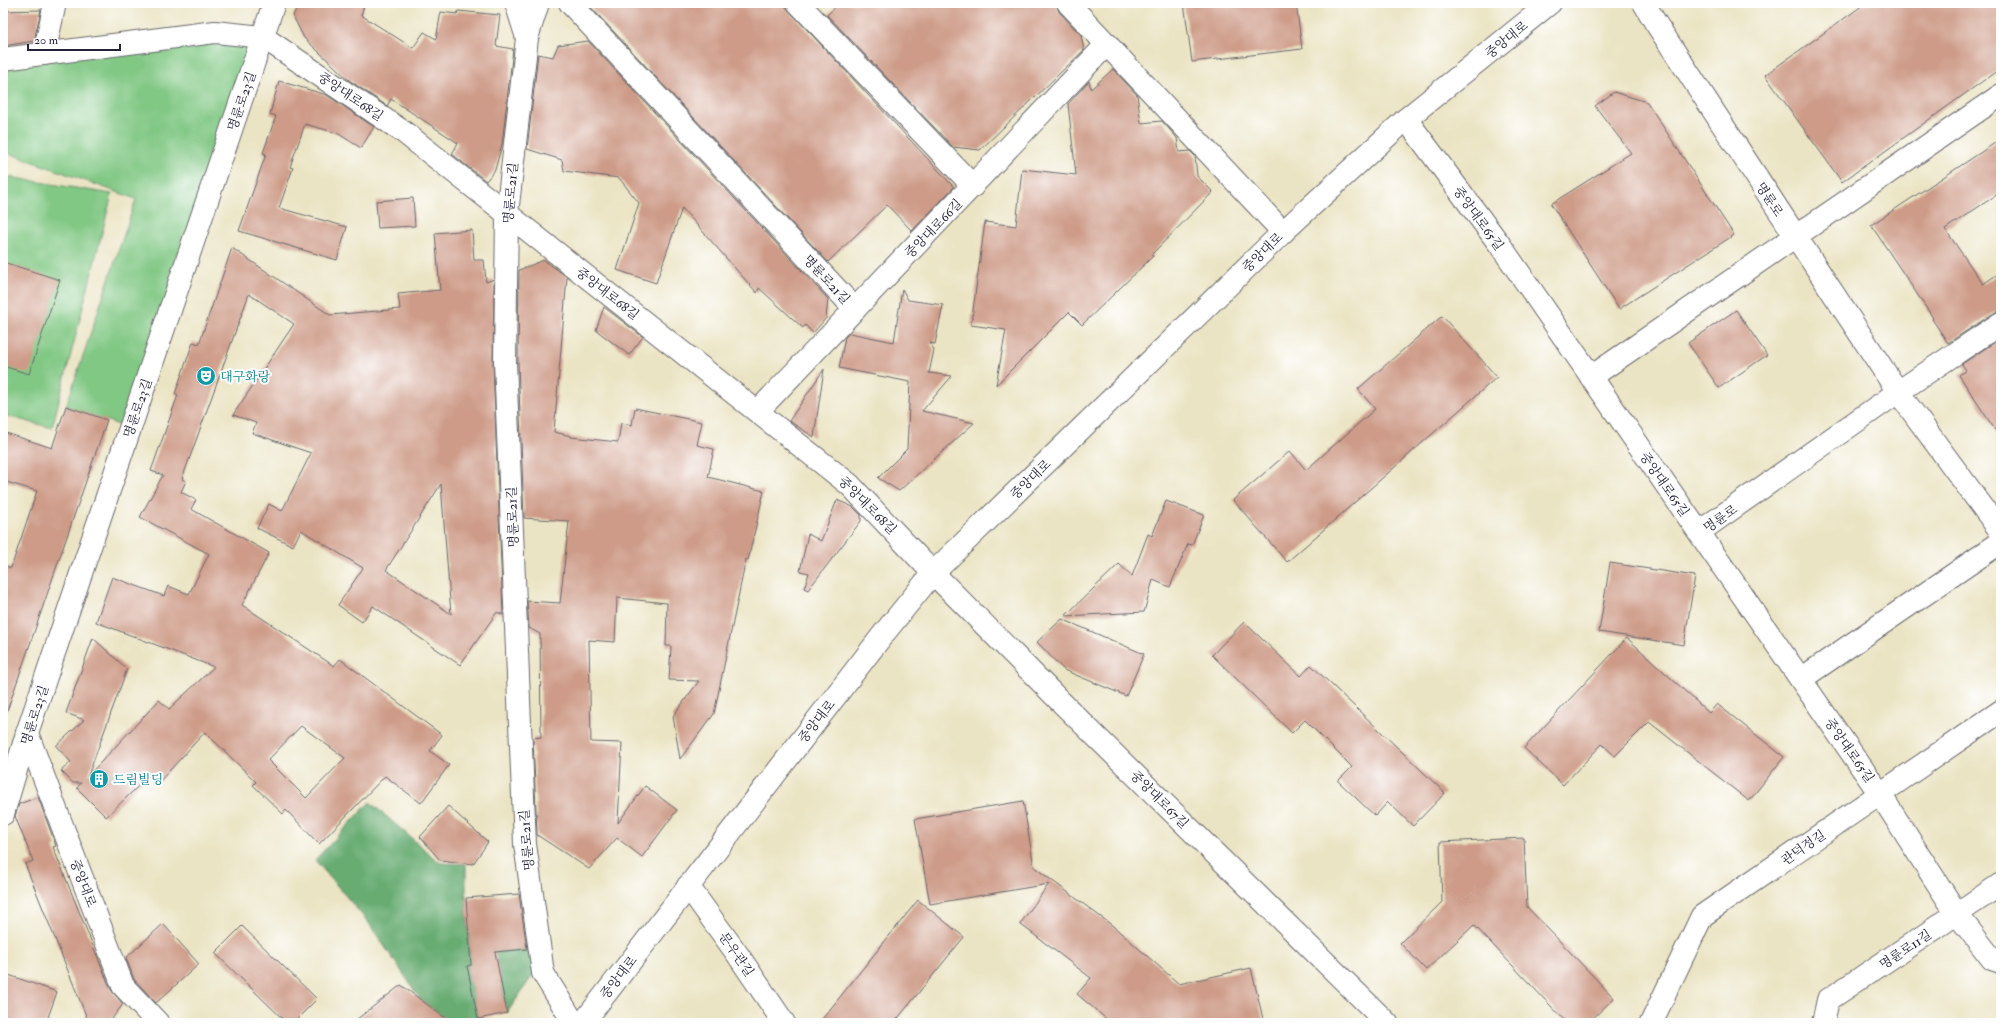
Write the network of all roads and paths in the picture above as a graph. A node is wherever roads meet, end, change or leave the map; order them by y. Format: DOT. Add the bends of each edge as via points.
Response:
graph roads {
  1 [pos="55,3"];
  2 [pos="274,3"];
  3 [pos="516,3"];
  4 [pos="538,3"];
  5 [pos="570,3"];
  6 [pos="798,3"];
  7 [pos="1068,3"];
  8 [pos="1550,3"];
  9 [pos="1644,3"];
  10 [pos="263,37"];
  11 [pos="527,38"];
  12 [pos="1107,44"];
  13 [pos="44,54"];
  14 [pos="3,59"];
  15 [pos="2001,94"];
  16 [pos="1406,119"];
  17 [pos="973,186"];
  18 [pos="507,214"];
  19 [pos="1282,232"];
  20 [pos="1795,237"];
  21 [pos="856,309"];
  22 [pos="2001,323"];
  23 [pos="1591,377"];
  24 [pos="1898,392"];
  25 [pos="758,412"];
  26 [pos="1699,532"];
  27 [pos="2001,532"];
  28 [pos="2001,542"];
  29 [pos="933,574"];
  30 [pos="1801,679"];
  31 [pos="2001,711"];
  32 [pos="27,733"];
  33 [pos="1880,794"];
  34 [pos="3,814"];
  35 [pos="2001,884"];
  36 [pos="688,886"];
  37 [pos="1957,914"];
  38 [pos="2001,962"];
  39 [pos="158,1023"];
  40 [pos="574,1023"];
  41 [pos="583,1023"];
  42 [pos="784,1023"];
  43 [pos="1388,1023"];
  44 [pos="1651,1023"];
  45 [pos="1823,1023"];
  1 -- 13 [label="street"];
  2 -- 10 [label="street, 명륜로23길"];
  3 -- 11 [label="street"];
  4 -- 11 [label="street, 명륜로21길"];
  5 -- 21 [label="street, 명륜로21길"];
  6 -- 17 [label="street"];
  7 -- 12 [label="street"];
  8 -- 16 [label="street, 중앙대로"];
  9 -- 20 [label="street, 명륜로"];
  10 -- 13 [label="street" via="215,32"];
  10 -- 18 [label="street, 중앙대로68길" via="405,133"];
  10 -- 32 [label="street, 명륜로23길"];
  11 -- 18 [label="street, 명륜로21길"];
  12 -- 17 [label="street, 중앙대로66길"];
  12 -- 19 [label="street"];
  13 -- 14 [label="street"];
  15 -- 20 [label="street"];
  16 -- 19 [label="street, 중앙대로"];
  16 -- 23 [label="street, 중앙대로65길" via="1500,245"];
  17 -- 21 [label="street, 중앙대로66길"];
  18 -- 25 [label="street, 중앙대로68길"];
  18 -- 40 [label="street, 명륜로21길" via="505,362 525,844 543,973"];
  19 -- 29 [label="street, 중앙대로"];
  20 -- 23 [label="street"];
  20 -- 24 [label="street, 명륜로"];
  21 -- 25 [label="street, 중앙대로66길"];
  22 -- 24 [label="street, 명륜로"];
  23 -- 26 [label="street, 중앙대로65길"];
  24 -- 26 [label="street, 명륜로"];
  24 -- 27 [label="street, 명륜로"];
  25 -- 29 [label="street, 중앙대로68길" via="850,484"];
  26 -- 30 [label="street, 중앙대로65길"];
  28 -- 30 [label="street"];
  29 -- 36 [label="street, 중앙대로"];
  29 -- 43 [label="street, 중앙대로67길"];
  30 -- 33 [label="street, 중앙대로65길"];
  31 -- 33 [label="street, 관덕정길"];
  32 -- 34 [label="street, 명륜로23길"];
  32 -- 39 [label="street, 중앙대로" via="123,986"];
  33 -- 37 [label="street, 중앙대로65길"];
  33 -- 44 [label="street, 관덕정길" via="1702,916"];
  35 -- 37 [label="street, 명륜로11길"];
  36 -- 41 [label="street, 중앙대로"];
  36 -- 42 [label="street, 문우관길"];
  37 -- 38 [label="street, 중앙대로65길" via="1992,959"];
  37 -- 45 [label="street, 명륜로11길" via="1828,1000"];
}
